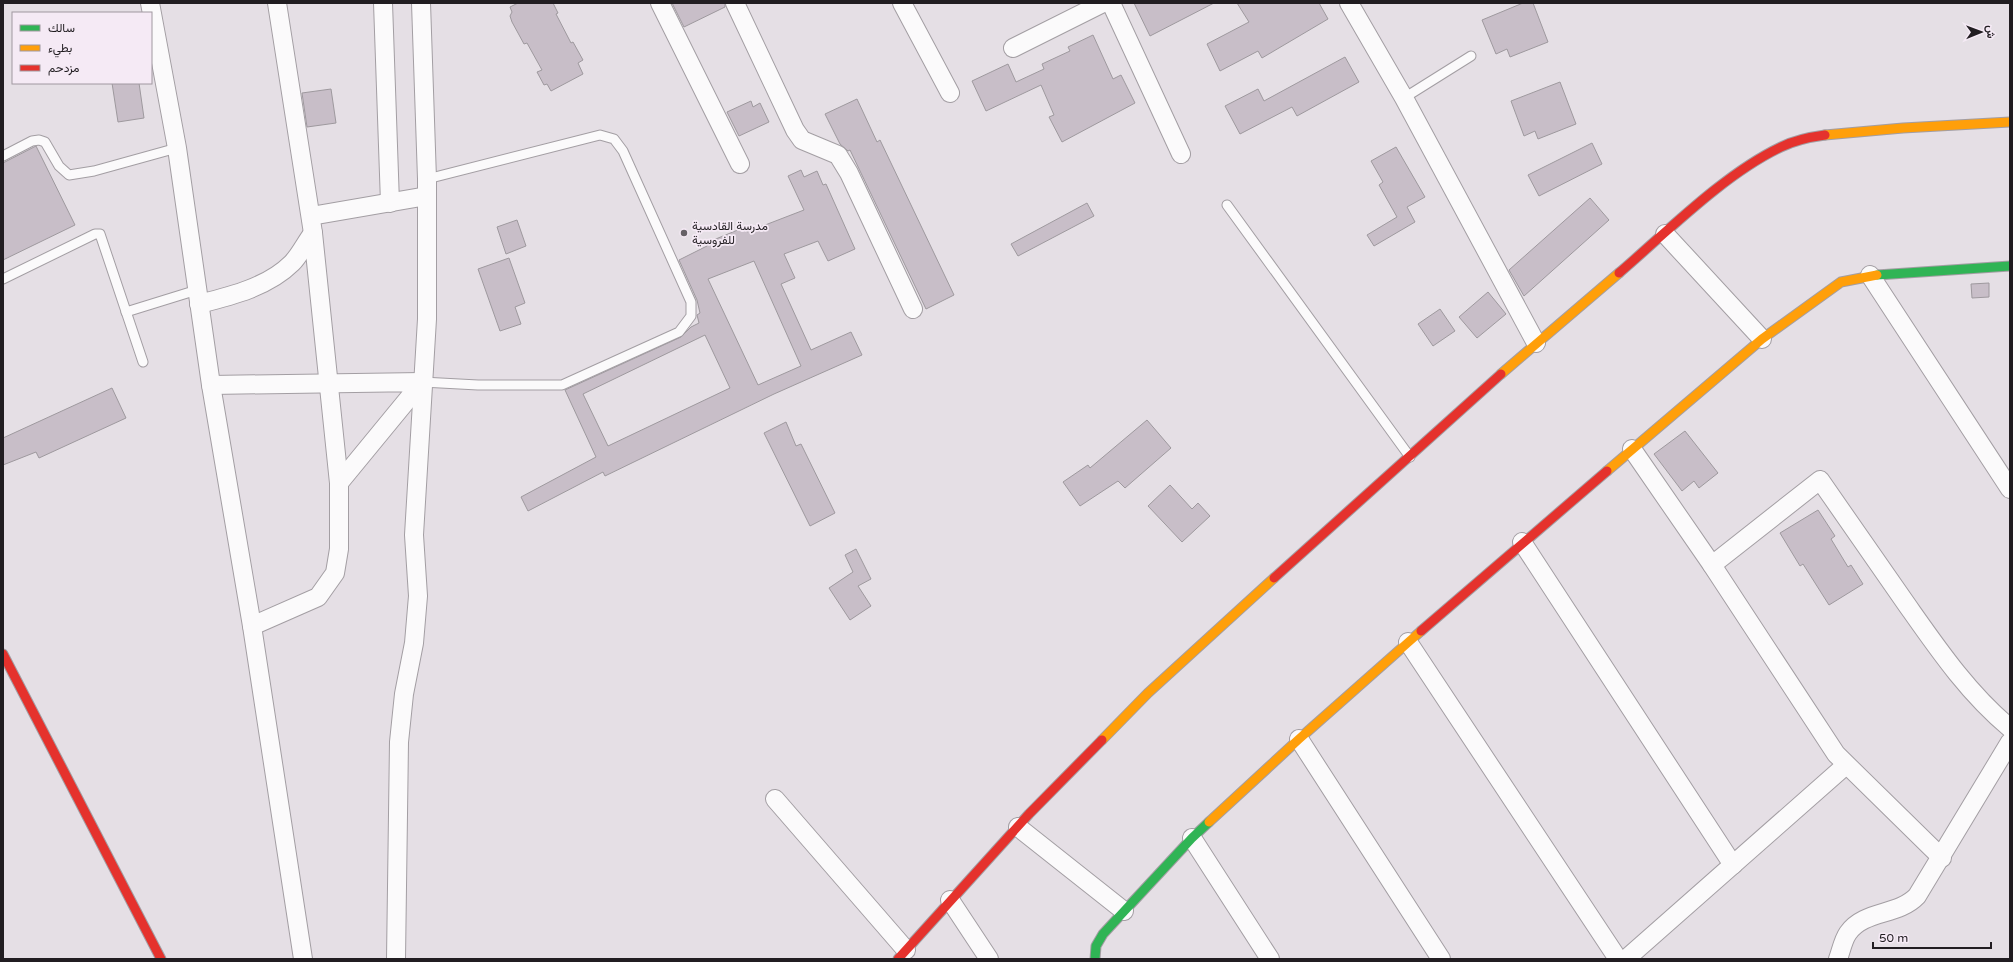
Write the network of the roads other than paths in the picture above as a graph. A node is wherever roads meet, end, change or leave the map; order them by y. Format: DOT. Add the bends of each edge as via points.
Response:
graph roads {
  1 [pos="276,3"];
  2 [pos="383,3"];
  3 [pos="421,3"];
  4 [pos="660,3"];
  5 [pos="735,3"];
  6 [pos="902,3"];
  7 [pos="1103,3"];
  8 [pos="1111,3"];
  9 [pos="1349,3"];
  10 [pos="152,14"];
  11 [pos="1013,48"];
  12 [pos="1471,56"];
  13 [pos="950,92"];
  14 [pos="1404,98"];
  15 [pos="2010,122"];
  16 [pos="177,148"];
  17 [pos="1181,154"];
  18 [pos="3,156"];
  19 [pos="740,164"];
  20 [pos="427,188"];
  21 [pos="390,203"];
  22 [pos="1227,205"];
  23 [pos="312,224"];
  24 [pos="1665,234"];
  25 [pos="2010,266"];
  26 [pos="1870,275"];
  27 [pos="3,278"];
  28 [pos="198,297"];
  29 [pos="914,309"];
  30 [pos="126,312"];
  31 [pos="1762,339"];
  32 [pos="1536,343"];
  33 [pos="143,362"];
  34 [pos="422,382"];
  35 [pos="329,384"];
  36 [pos="211,386"];
  37 [pos="1632,449"];
  38 [pos="1410,457"];
  39 [pos="339,483"];
  40 [pos="2010,489"];
  41 [pos="1522,542"];
  42 [pos="1712,566"];
  43 [pos="252,626"];
  44 [pos="1408,642"];
  45 [pos="3,654"];
  46 [pos="2010,728"];
  47 [pos="1299,739"];
  48 [pos="2010,742"];
  49 [pos="1846,765"];
  50 [pos="775,799"];
  51 [pos="1018,827"];
  52 [pos="1192,838"];
  53 [pos="1942,858"];
  54 [pos="1733,865"];
  55 [pos="950,900"];
  56 [pos="1124,910"];
  57 [pos="902,954"];
  58 [pos="160,959"];
  59 [pos="302,959"];
  60 [pos="396,959"];
  61 [pos="990,959"];
  62 [pos="1095,959"];
  63 [pos="1270,959"];
  64 [pos="1441,959"];
  65 [pos="1618,959"];
  66 [pos="1626,959"];
  67 [pos="1838,959"];
  1 -- 23 [label="street"];
  2 -- 21 [label="street"];
  3 -- 20 [label="street"];
  4 -- 19 [label="street"];
  5 -- 29 [label="street" via="795,130 802,140 838,155 850,173"];
  6 -- 13 [label="street"];
  7 -- 11 [label="street"];
  8 -- 17 [label="street"];
  9 -- 14 [label="street"];
  10 -- 16 [label="street"];
  12 -- 14 [label="lane"];
  14 -- 32 [label="street"];
  15 -- 24 [label="street" via="1834,133 1809,137 1782,146 1764,156 1718,188"];
  16 -- 18 [label="lane" via="69,175 58,166 44,142 39,140"];
  16 -- 28 [label="street"];
  20 -- 21 [label="street"];
  20 -- 34 [label="street" via="427,319"];
  20 -- 34 [label="lane" via="600,136 614,138 623,151 691,302 691,316 679,332 562,385"];
  21 -- 23 [label="street"];
  22 -- 38 [label="lane"];
  23 -- 28 [label="street" via="292,263 268,282 223,298"];
  23 -- 35 [label="street"];
  24 -- 31 [label="street"];
  24 -- 32 [label="street"];
  25 -- 26 [label="street"];
  26 -- 31 [label="street" via="1841,282"];
  26 -- 40 [label="street"];
  27 -- 30 [label="lane" via="95,234 100,234"];
  28 -- 30 [label="lane"];
  28 -- 36 [label="street"];
  30 -- 33 [label="lane"];
  31 -- 37 [label="street"];
  32 -- 38 [label="street"];
  34 -- 35 [label="street"];
  34 -- 39 [label="street"];
  34 -- 60 [label="street" via="414,535 418,596 414,643 404,694 399,742"];
  35 -- 36 [label="street"];
  35 -- 39 [label="street"];
  36 -- 43 [label="street"];
  37 -- 41 [label="street"];
  37 -- 42 [label="street"];
  38 -- 51 [label="street" via="1148,693"];
  39 -- 43 [label="street" via="339,549 335,573 318,597"];
  41 -- 44 [label="street"];
  41 -- 54 [label="street"];
  42 -- 46 [label="street" via="1820,480 1940,652 1971,691"];
  42 -- 49 [label="street" via="1826,741"];
  43 -- 59 [label="street"];
  44 -- 47 [label="street"];
  44 -- 65 [label="street"];
  45 -- 58 [label="street"];
  47 -- 52 [label="street"];
  47 -- 64 [label="street"];
  48 -- 53 [label="street"];
  49 -- 53 [label="street"];
  49 -- 54 [label="street"];
  50 -- 57 [label="street"];
  51 -- 55 [label="street"];
  51 -- 56 [label="street"];
  52 -- 56 [label="street"];
  52 -- 63 [label="street"];
  53 -- 67 [label="street" via="1910,904 1867,918 1852,928 1847,934"];
  54 -- 66 [label="street"];
  55 -- 57 [label="street"];
  55 -- 61 [label="street"];
  56 -- 62 [label="street" via="1099,940"];
}
